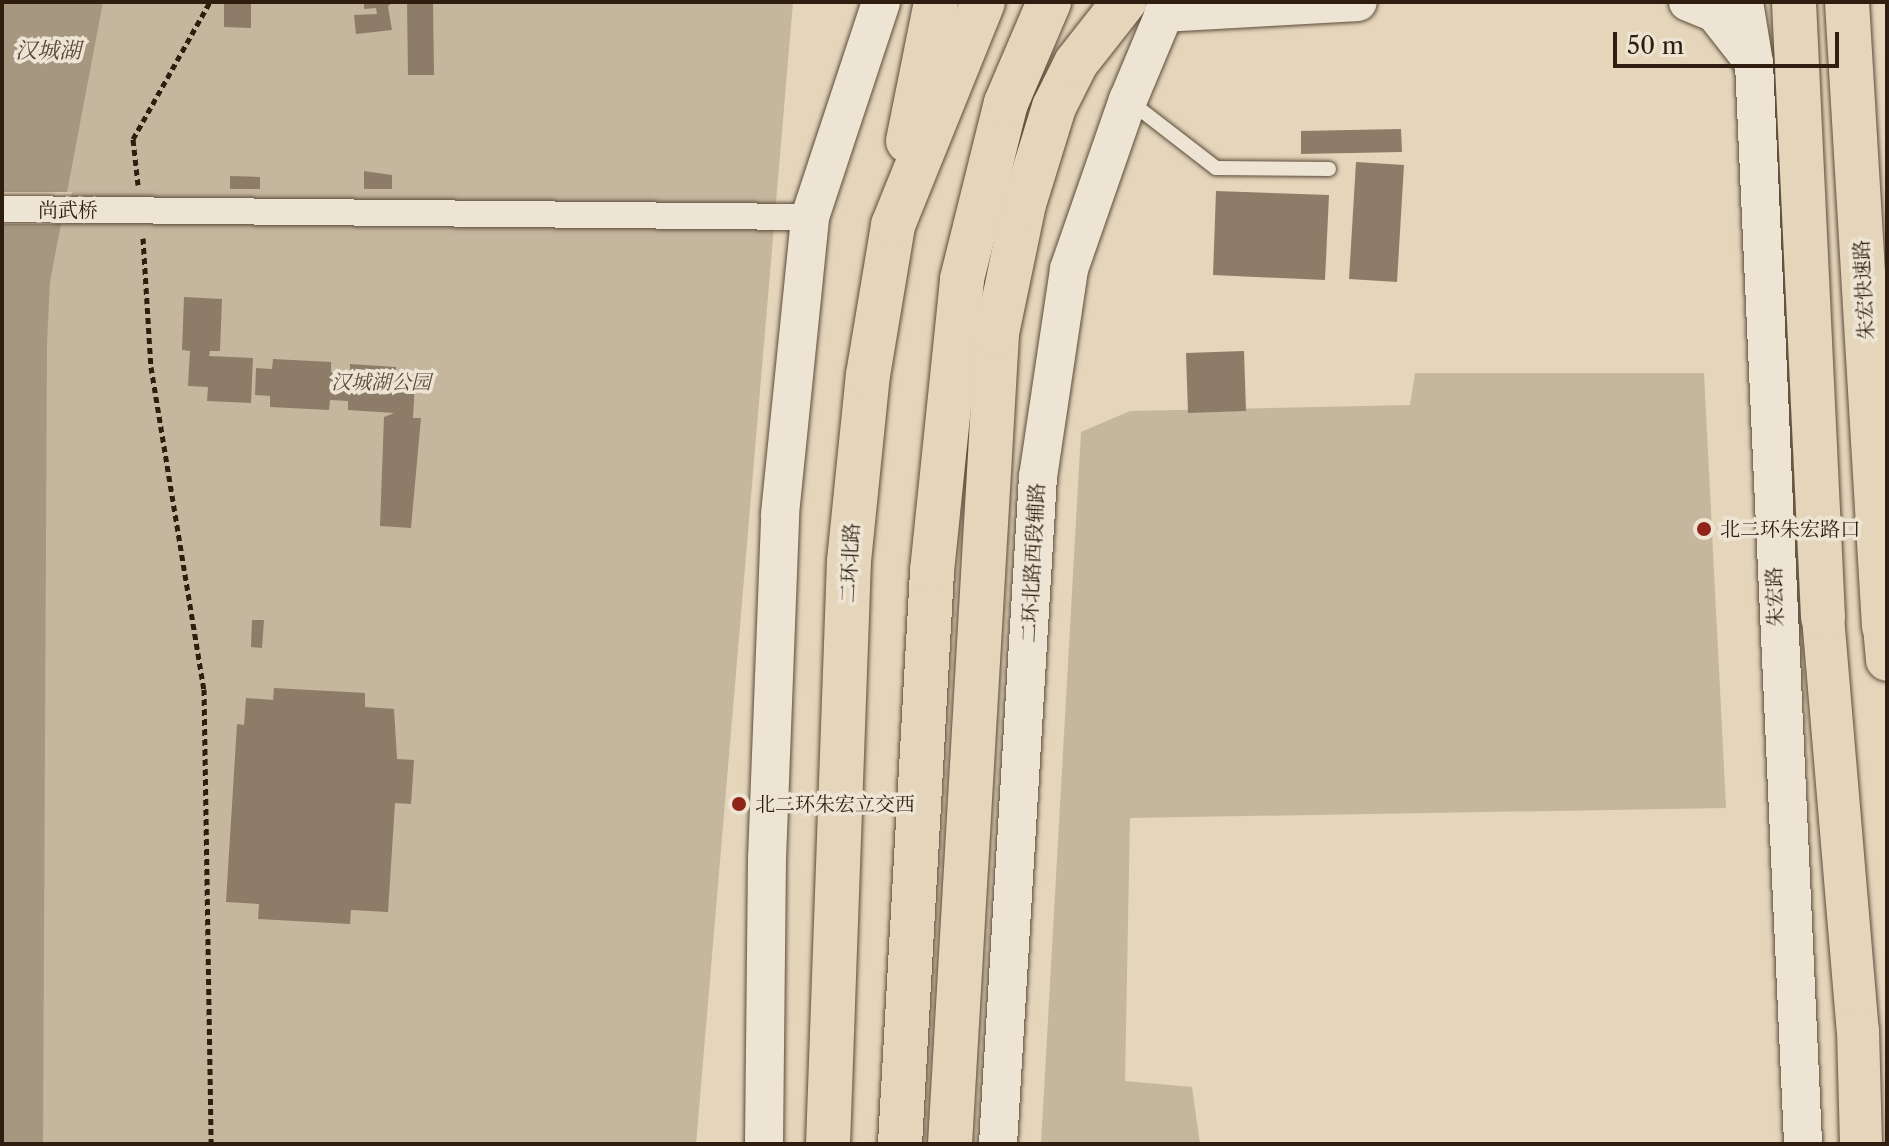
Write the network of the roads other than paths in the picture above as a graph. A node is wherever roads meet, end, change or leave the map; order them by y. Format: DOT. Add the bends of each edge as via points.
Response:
graph roads {
  1 [pos="881,2"];
  2 [pos="936,2"];
  3 [pos="983,2"];
  4 [pos="1049,2"];
  5 [pos="1358,2"];
  6 [pos="1688,2"];
  7 [pos="1744,2"];
  8 [pos="1794,2"];
  9 [pos="1847,2"];
  10 [pos="1152,6"];
  11 [pos="1754,63"];
  12 [pos="1128,100"];
  13 [pos="1329,169"];
  14 [pos="2,209"];
  15 [pos="810,217"];
  16 [pos="893,225"];
  17 [pos="1823,617"];
  18 [pos="1886,643"];
  19 [pos="764,1144"];
  20 [pos="828,1144"];
  21 [pos="900,1144"];
  22 [pos="950,1144"];
  23 [pos="998,1144"];
  24 [pos="1803,1144"];
  25 [pos="1861,1144"];
  1 -- 15 [label="main road"];
  2 -- 16 [label="highway"];
  3 -- 16 [label="highway, 二环北路"];
  4 -- 21 [label="highway" via="1006,103 962,279 932,571"];
  5 -- 10 [label="main road"];
  6 -- 11 [label="main road" via="1715,13"];
  7 -- 11 [label="main road, 朱宏路"];
  8 -- 17 [label="highway"];
  9 -- 18 [label="highway, 朱宏快速路"];
  10 -- 12 [label="main road, 二环北路西段辅路"];
  10 -- 22 [label="highway" via="1076,63 1054,107 1024,204 997,333"];
  11 -- 24 [label="main road, 朱宏路"];
  12 -- 13 [label="lane" via="1216,168"];
  12 -- 23 [label="main road, 二环北路西段辅路" via="1069,269 1038,477"];
  14 -- 15 [label="street, 尚武桥"];
  15 -- 19 [label="main road" via="780,514 767,859"];
  16 -- 20 [label="highway, 二环北路" via="868,375 849,561"];
  17 -- 25 [label="main road" via="1858,1030"];
}
